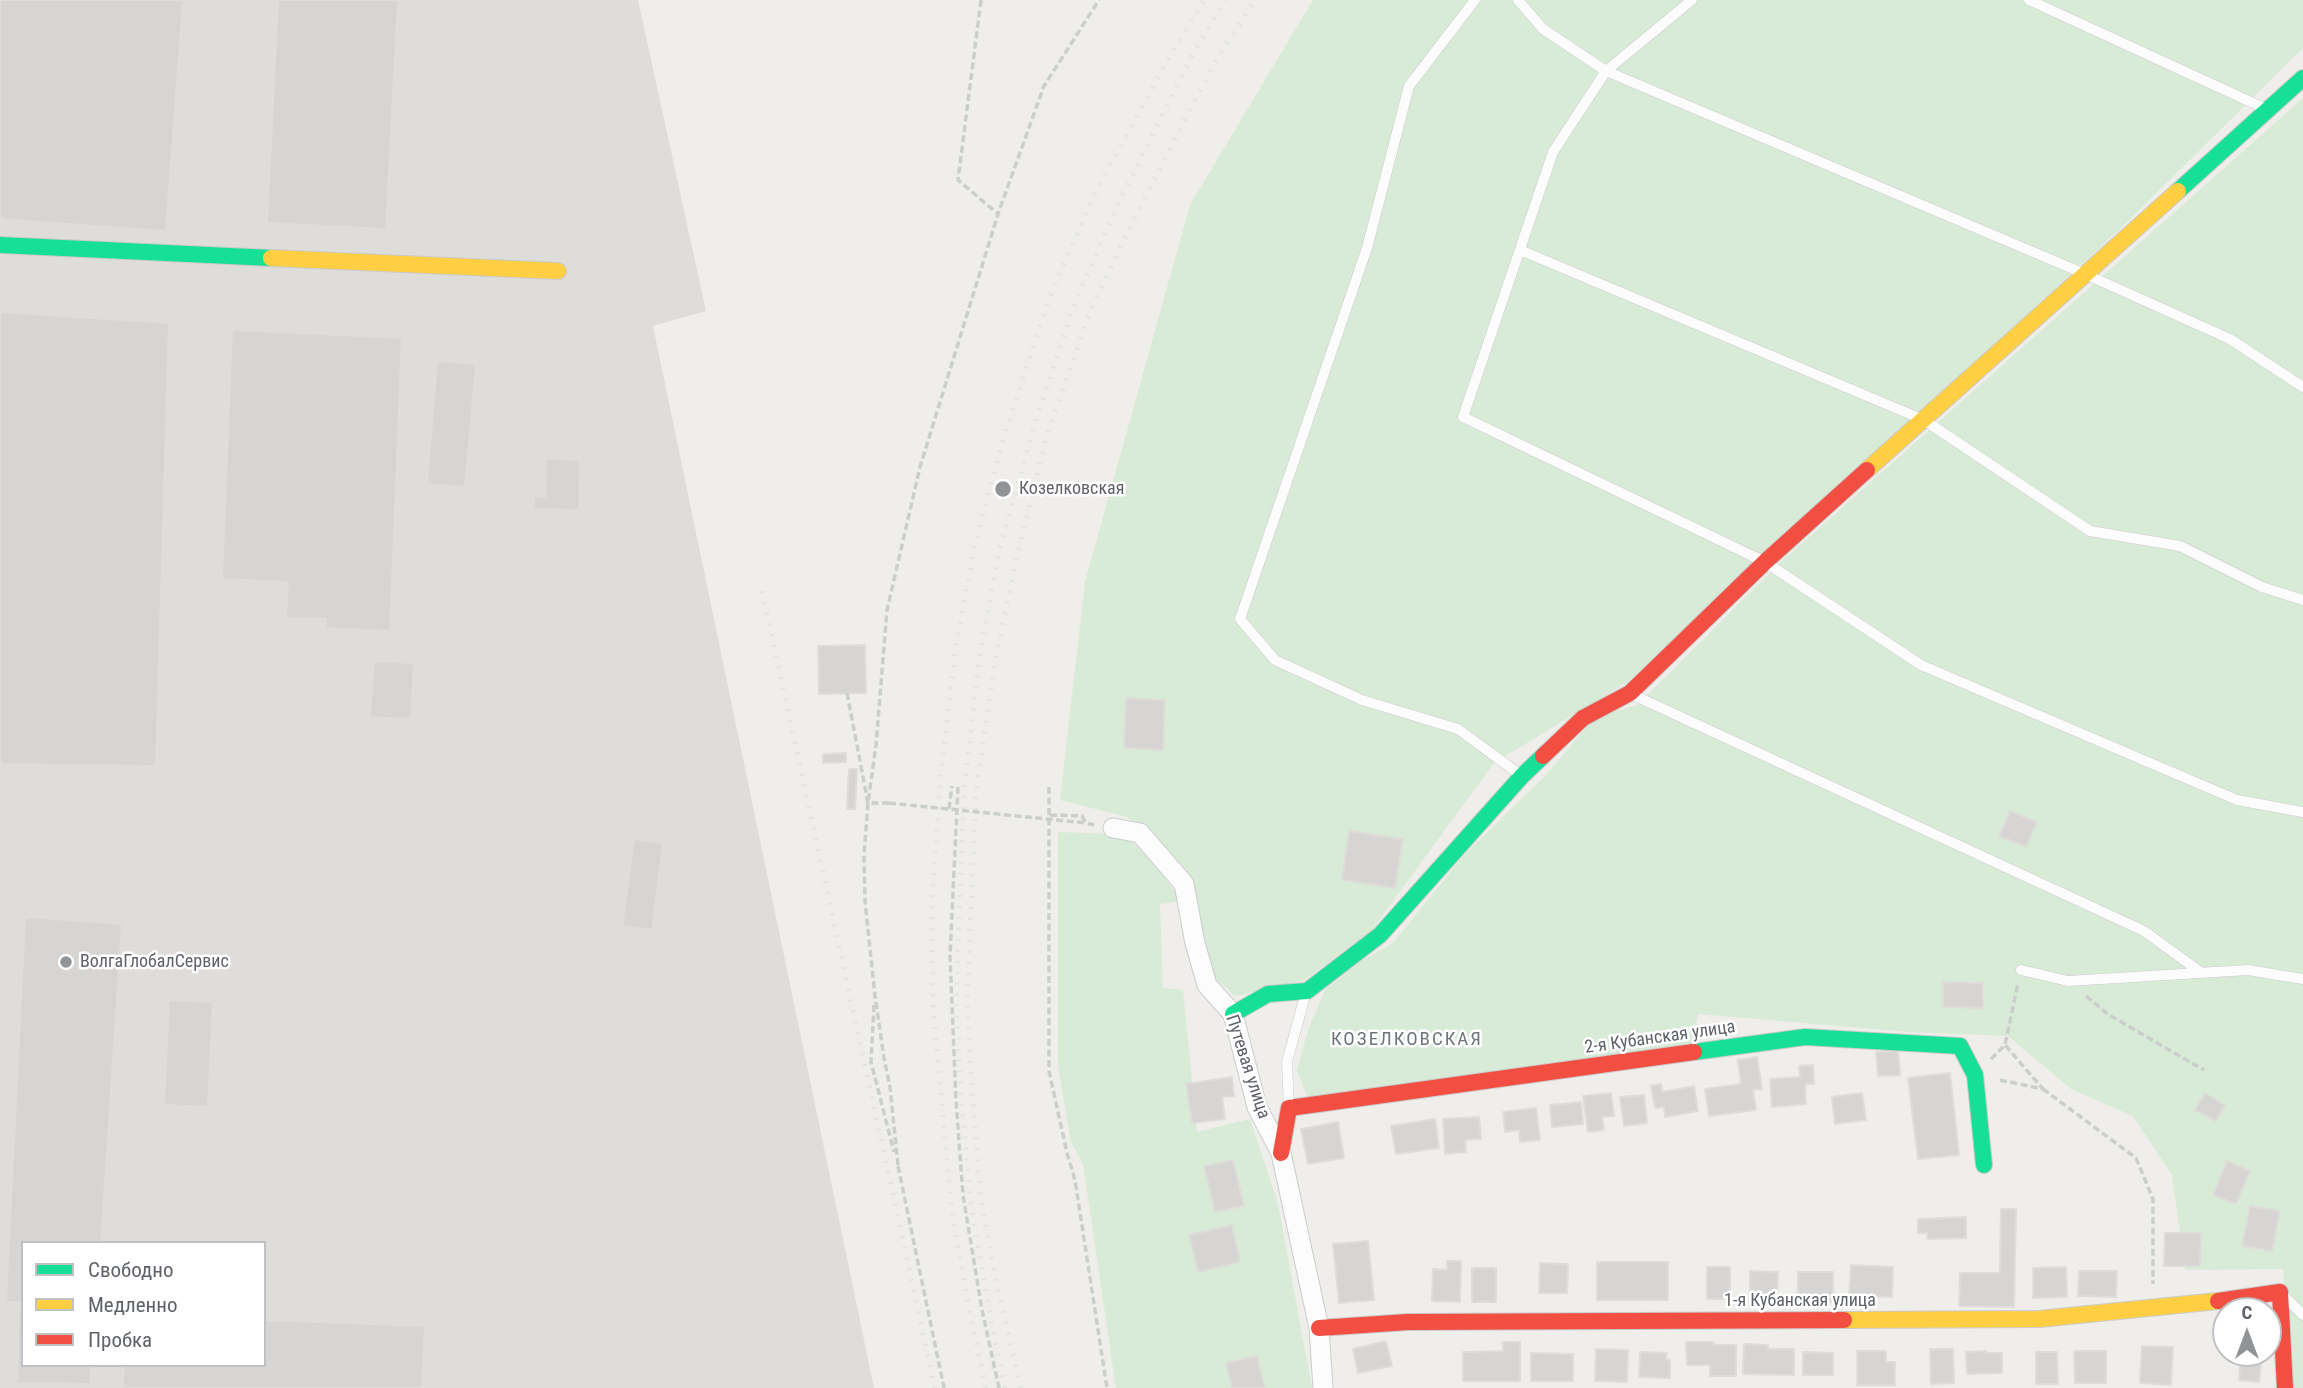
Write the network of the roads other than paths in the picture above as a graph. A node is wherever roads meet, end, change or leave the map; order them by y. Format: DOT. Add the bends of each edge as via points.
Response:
graph roads {
  1 [pos="1475,0"];
  2 [pos="1518,0"];
  3 [pos="1692,0"];
  4 [pos="2029,0"];
  5 [pos="1606,71"];
  6 [pos="2303,78"];
  7 [pos="2267,110"];
  8 [pos="0,245"];
  9 [pos="1520,250"];
  10 [pos="558,271"];
  11 [pos="2085,274"];
  12 [pos="2303,387"];
  13 [pos="1924,420"];
  14 [pos="1765,562"];
  15 [pos="2303,600"];
  16 [pos="1630,694"];
  17 [pos="1522,776"];
  18 [pos="2303,812"];
  19 [pos="1113,828"];
  20 [pos="2021,970"];
  21 [pos="2199,971"];
  22 [pos="2303,979"];
  23 [pos="1307,991"];
  24 [pos="1233,1014"];
  25 [pos="1289,1108"];
  26 [pos="1281,1153"];
  27 [pos="1984,1166"];
  28 [pos="2280,1292"];
  29 [pos="2303,1315"];
  30 [pos="1319,1328"];
  31 [pos="1318,1386"];
  32 [pos="2285,1388"];
  1 -- 17 [label="lane" via="1409,86 1367,248 1240,619 1275,660 1362,700 1458,729"];
  2 -- 5 [label="lane" via="1543,29"];
  3 -- 5 [label="lane"];
  4 -- 7 [label="lane"];
  5 -- 9 [label="lane" via="1553,152"];
  5 -- 11 [label="lane"];
  6 -- 7 [label="street"];
  7 -- 11 [label="street"];
  8 -- 10 [label="street"];
  9 -- 13 [label="lane"];
  9 -- 14 [label="lane" via="1463,417"];
  11 -- 12 [label="lane" via="2230,339"];
  11 -- 13 [label="street"];
  13 -- 14 [label="street"];
  13 -- 15 [label="lane" via="2090,531 2180,546 2262,587"];
  14 -- 16 [label="street"];
  14 -- 18 [label="lane" via="1921,665 2236,800"];
  16 -- 17 [label="street" via="1583,718"];
  16 -- 21 [label="lane" via="2144,931"];
  17 -- 23 [label="street" via="1380,935"];
  19 -- 24 [label="street, Путевая улица" via="1140,833 1184,884 1208,985"];
  20 -- 21 [label="lane" via="2068,981"];
  21 -- 22 [label="lane" via="2248,970"];
  23 -- 24 [label="street" via="1268,994"];
  23 -- 25 [label="lane" via="1287,1062"];
  24 -- 26 [label="street, Путевая улица" via="1257,1107"];
  25 -- 26 [label="street"];
  25 -- 27 [label="street, 2-я Кубанская улица" via="1805,1037 1960,1046 1975,1075"];
  26 -- 30 [label="street, Путевая улица"];
  28 -- 29 [label="lane"];
  28 -- 30 [label="street, 1-я Кубанская улица" via="2039,1319 1408,1322"];
  28 -- 32 [label="street"];
  30 -- 31 [label="street, Путевая улица"];
}
